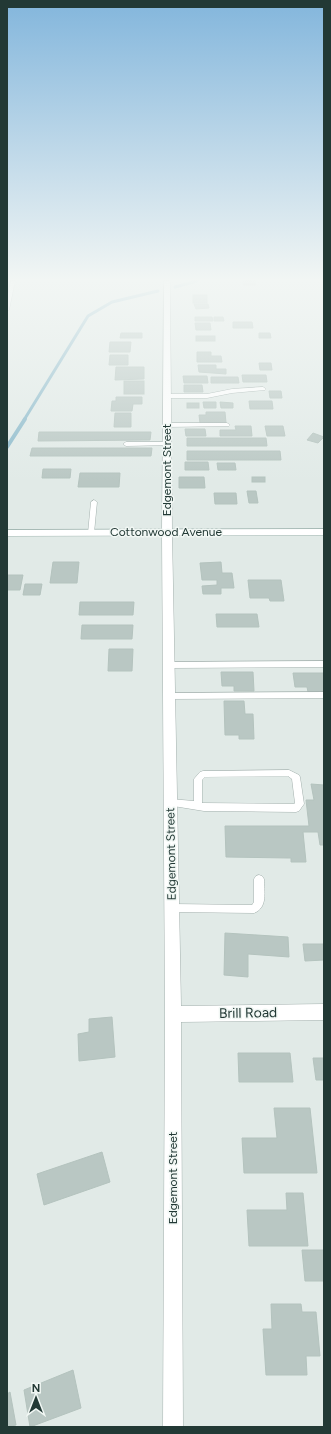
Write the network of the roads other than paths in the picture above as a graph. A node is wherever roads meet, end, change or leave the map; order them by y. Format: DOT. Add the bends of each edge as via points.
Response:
graph roads {
  1 [pos="167,348"];
  2 [pos="263,389"];
  3 [pos="167,396"];
  4 [pos="167,425"];
  5 [pos="227,425"];
  6 [pos="126,444"];
  7 [pos="167,444"];
  8 [pos="94,502"];
  9 [pos="167,532"];
  10 [pos="324,532"];
  11 [pos="7,533"];
  12 [pos="91,533"];
  13 [pos="324,664"];
  14 [pos="169,665"];
  15 [pos="324,694"];
  16 [pos="169,696"];
  17 [pos="170,803"];
  18 [pos="198,805"];
  19 [pos="259,879"];
  20 [pos="172,908"];
  21 [pos="324,1012"];
  22 [pos="173,1014"];
  23 [pos="173,1427"];
  1 -- 3 [label="street, Edgemont Street"];
  2 -- 3 [label="lane" via="207,396"];
  3 -- 4 [label="street, Edgemont Street"];
  4 -- 5 [label="lane"];
  4 -- 7 [label="street, Edgemont Street"];
  6 -- 7 [label="lane"];
  7 -- 9 [label="street, Edgemont Street"];
  8 -- 12 [label="lane"];
  9 -- 10 [label="street, Cottonwood Avenue"];
  9 -- 12 [label="street, Cottonwood Avenue"];
  9 -- 14 [label="street, Edgemont Street"];
  11 -- 12 [label="street, Cottonwood Avenue"];
  13 -- 14 [label="lane"];
  14 -- 16 [label="street, Edgemont Street"];
  15 -- 16 [label="lane"];
  16 -- 17 [label="street, Edgemont Street"];
  17 -- 18 [label="lane"];
  17 -- 20 [label="street, Edgemont Street"];
  18 -- 18 [label="lane" via="296,808 300,804 296,777 289,773 203,774 198,779"];
  19 -- 20 [label="lane" via="260,904 254,909"];
  20 -- 22 [label="street, Edgemont Street"];
  21 -- 22 [label="street, Brill Road"];
  22 -- 23 [label="street, Edgemont Street"];
}
